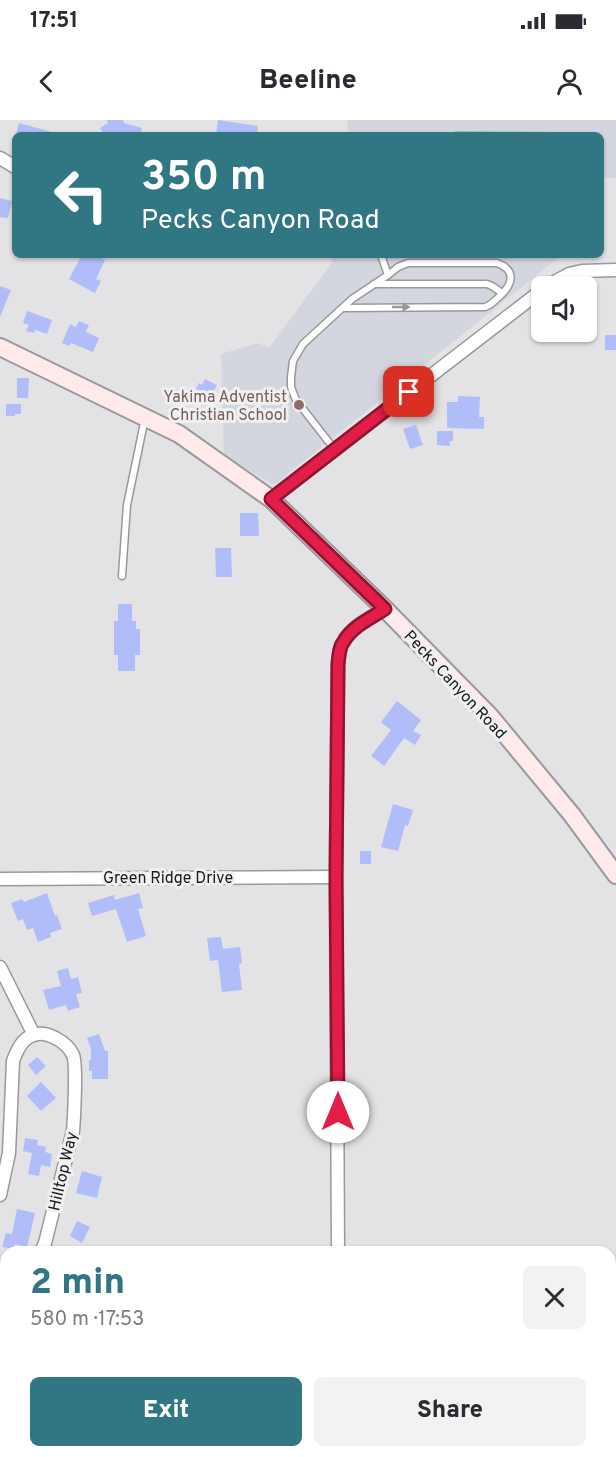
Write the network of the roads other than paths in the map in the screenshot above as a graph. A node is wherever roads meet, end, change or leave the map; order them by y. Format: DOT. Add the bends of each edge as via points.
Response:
graph roads {
  1 [pos="382,258"];
  2 [pos="408,258"];
  3 [pos="408,263"];
  4 [pos="616,270"];
  5 [pos="388,275"];
  6 [pos="565,276"];
  7 [pos="374,284"];
  8 [pos="502,293"];
  9 [pos="531,299"];
  10 [pos="343,308"];
  11 [pos="0,347"];
  12 [pos="145,417"];
  13 [pos="335,450"];
  14 [pos="271,499"];
  15 [pos="122,576"];
  16 [pos="385,609"];
  17 [pos="616,875"];
  18 [pos="336,877"];
  19 [pos="0,879"];
  20 [pos="0,967"];
  21 [pos="34,1035"];
  22 [pos="5,1126"];
  23 [pos="0,1195"];
  24 [pos="44,1246"];
  25 [pos="338,1246"];
  1 -- 5 [label="lane"];
  2 -- 3 [label="lane"];
  3 -- 5 [label="lane"];
  3 -- 8 [label="lane" via="497,263 509,272 509,286"];
  4 -- 6 [label="street" via="582,271"];
  5 -- 7 [label="lane"];
  7 -- 8 [label="lane" via="488,284"];
  7 -- 10 [label="lane"];
  10 -- 8 [label="lane, one-way" via="485,307"];
  9 -- 13 [label="street"];
  10 -- 13 [label="lane" via="303,344 293,361 291,377 296,400"];
  11 -- 12 [label="street, Pecks Canyon Road"];
  12 -- 14 [label="street, Pecks Canyon Road" via="179,434"];
  12 -- 15 [label="lane" via="127,505"];
  13 -- 14 [label="street"];
  14 -- 16 [label="street, Pecks Canyon Road"];
  16 -- 17 [label="street, Pecks Canyon Road" via="490,716 572,814"];
  16 -- 18 [label="street" via="353,629 340,648"];
  18 -- 19 [label="street, Green Ridge Drive"];
  18 -- 25 [label="street"];
  20 -- 21 [label="street"];
  21 -- 22 [label="street" via="17,1049 13,1060"];
  21 -- 24 [label="street, Hilltop Way" via="56,1038 74,1062 73,1131"];
  22 -- 23 [label="street" via="9,1153"];
}
